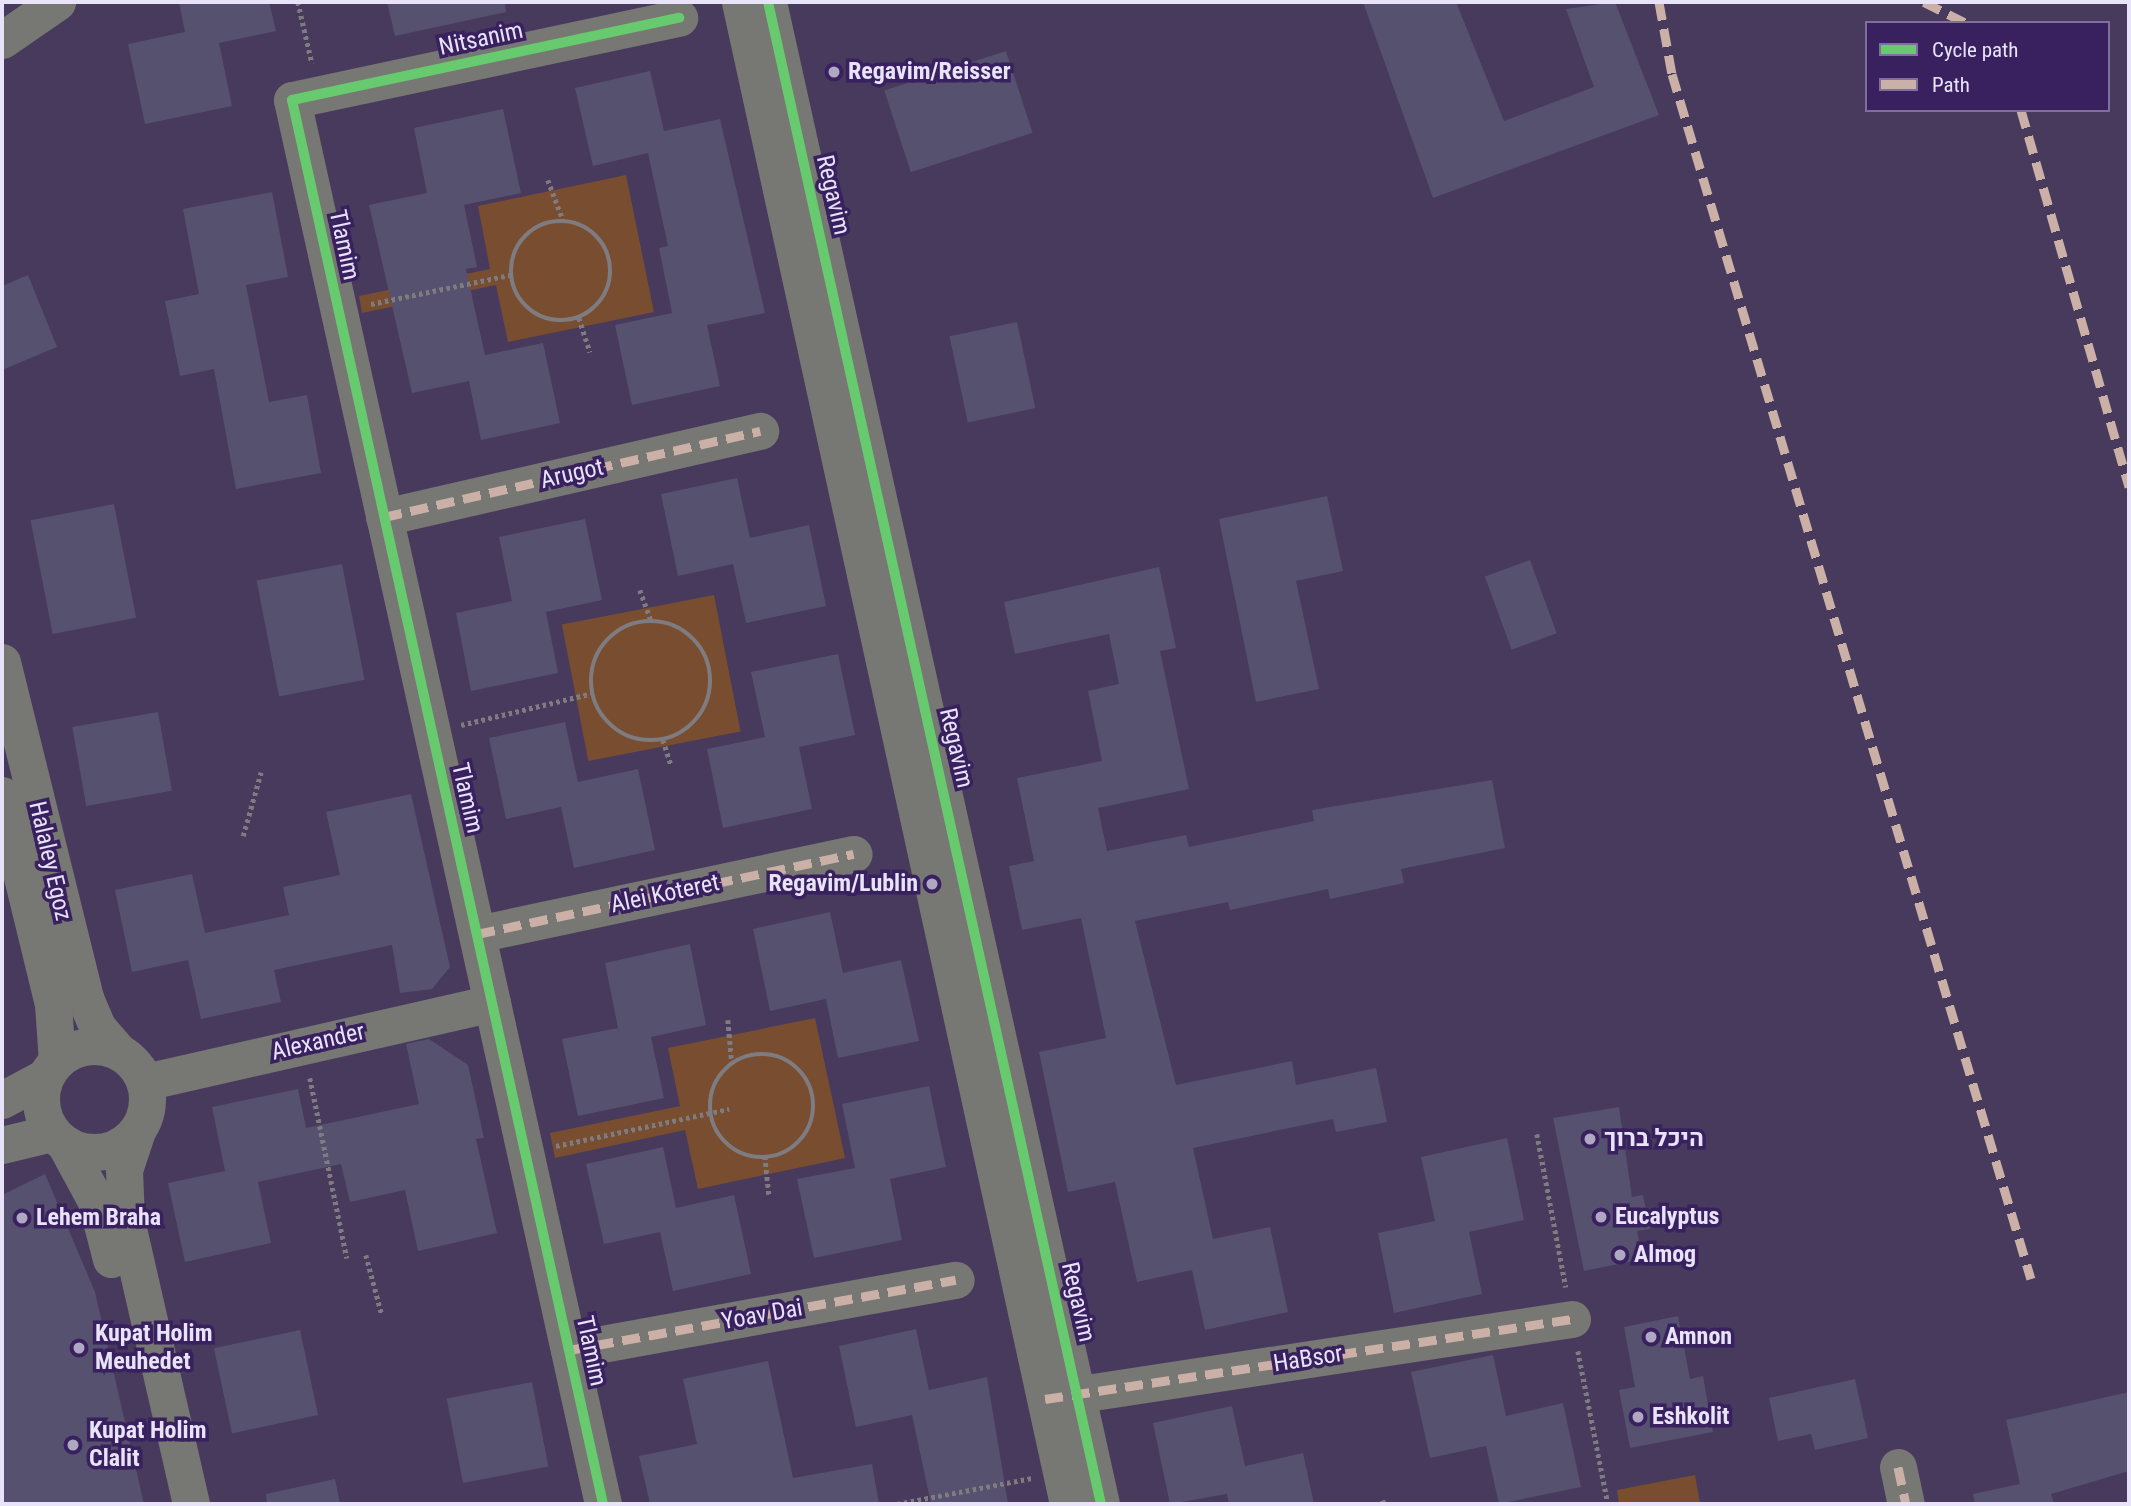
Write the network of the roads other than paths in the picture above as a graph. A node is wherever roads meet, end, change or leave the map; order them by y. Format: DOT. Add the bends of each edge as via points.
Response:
graph roads {
  1 [pos="57,2"];
  2 [pos="740,2"];
  3 [pos="768,2"];
  4 [pos="679,18"];
  5 [pos="2,40"];
  6 [pos="305,98"];
  7 [pos="760,431"];
  8 [pos="384,517"];
  9 [pos="4,681"];
  10 [pos="2,794"];
  11 [pos="854,854"];
  12 [pos="477,934"];
  13 [pos="492,1003"];
  14 [pos="118,1051"];
  15 [pos="51,1069"];
  16 [pos="145,1082"];
  17 [pos="2,1100"];
  18 [pos="137,1131"];
  19 [pos="58,1138"];
  20 [pos="2,1145"];
  21 [pos="956,1280"];
  22 [pos="1572,1319"];
  23 [pos="569,1350"];
  24 [pos="1061,1397"];
  25 [pos="1898,1467"];
  26 [pos="1064,1489"];
  27 [pos="166,1504"];
  28 [pos="191,1504"];
  29 [pos="603,1504"];
  30 [pos="1101,1504"];
  31 [pos="1906,1504"];
  1 -- 5 [label="street"];
  2 -- 24 [label="street, Regavim"];
  3 -- 24 [label="street, Regavim"];
  4 -- 6 [label="street, Nitsanim"];
  6 -- 8 [label="street, Tlamim" via="337,312"];
  7 -- 8 [label="street, Arugot"];
  8 -- 12 [label="street, Tlamim"];
  9 -- 14 [label="street, Halaley Egoz" via="85,998 98,1028"];
  10 -- 15 [label="street, Halaley Egoz" via="53,1003"];
  11 -- 12 [label="street, Alei Koteret"];
  12 -- 13 [label="street, Tlamim"];
  13 -- 16 [label="street, Alexander"];
  13 -- 23 [label="street, Tlamim"];
  14 -- 15 [label="street" via="86,1046"];
  14 -- 16 [label="street"];
  15 -- 17 [label="street"];
  15 -- 19 [label="street" via="41,1105"];
  16 -- 18 [label="street" via="145,1114"];
  18 -- 19 [label="street" via="111,1150 79,1151"];
  18 -- 28 [label="street" via="124,1170 126,1220"];
  19 -- 20 [label="street"];
  19 -- 27 [label="street" via="103,1226"];
  21 -- 23 [label="street, Yoav Dai"];
  22 -- 24 [label="street, HaBsor"];
  23 -- 29 [label="street, Tlamim"];
  24 -- 26 [label="street, Regavim"];
  24 -- 30 [label="street, Regavim"];
  25 -- 31 [label="street"];
}
